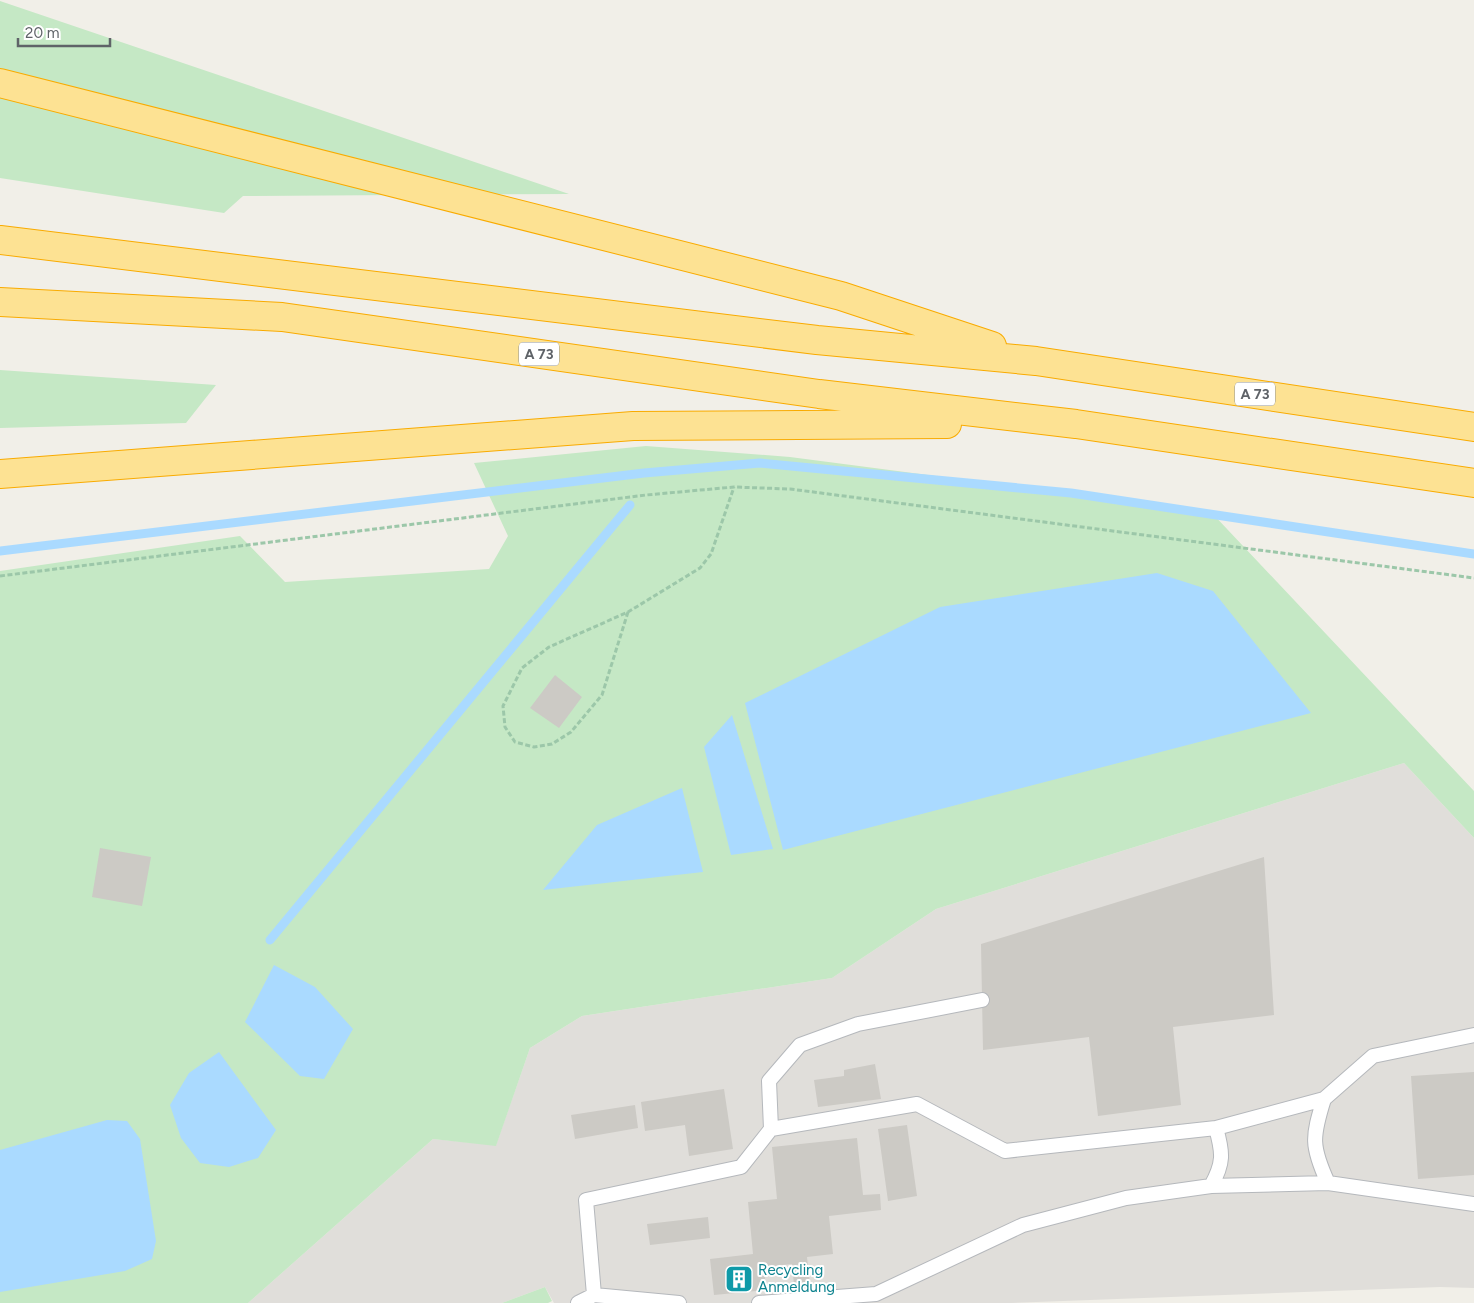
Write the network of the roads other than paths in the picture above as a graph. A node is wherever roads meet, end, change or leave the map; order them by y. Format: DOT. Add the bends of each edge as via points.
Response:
graph roads {
  1 [pos="0,83"];
  2 [pos="0,240"];
  3 [pos="0,302"];
  4 [pos="1036,361"];
  5 [pos="1076,424"];
  6 [pos="1474,427"];
  7 [pos="0,474"];
  8 [pos="1474,483"];
  9 [pos="982,1000"];
  10 [pos="1474,1035"];
  11 [pos="1324,1099"];
  12 [pos="1216,1128"];
  13 [pos="771,1129"];
  14 [pos="1328,1183"];
  15 [pos="1211,1186"];
  16 [pos="1474,1204"];
  17 [pos="594,1295"];
  18 [pos="578,1303"];
  19 [pos="679,1303"];
  20 [pos="759,1303"];
  1 -- 4 [label="highway" via="841,296"];
  2 -- 4 [label="highway, A 73" via="807,339"];
  3 -- 5 [label="highway, A 73" via="282,318 819,394"];
  4 -- 6 [label="highway, A 73"];
  5 -- 7 [label="highway" via="633,426"];
  5 -- 8 [label="highway, A 73"];
  9 -- 13 [label="lane" via="858,1024 800,1045 769,1082"];
  10 -- 11 [label="lane" via="1372,1056"];
  11 -- 12 [label="lane"];
  11 -- 14 [label="lane" via="1314,1130 1317,1158"];
  12 -- 13 [label="lane" via="1005,1151 917,1104"];
  12 -- 15 [label="lane" via="1222,1150 1220,1170"];
  13 -- 17 [label="lane" via="741,1167 586,1200"];
  14 -- 15 [label="lane"];
  14 -- 16 [label="lane"];
  15 -- 20 [label="lane" via="1126,1198 1022,1225 876,1294"];
  17 -- 18 [label="lane"];
  17 -- 19 [label="lane"];
}
